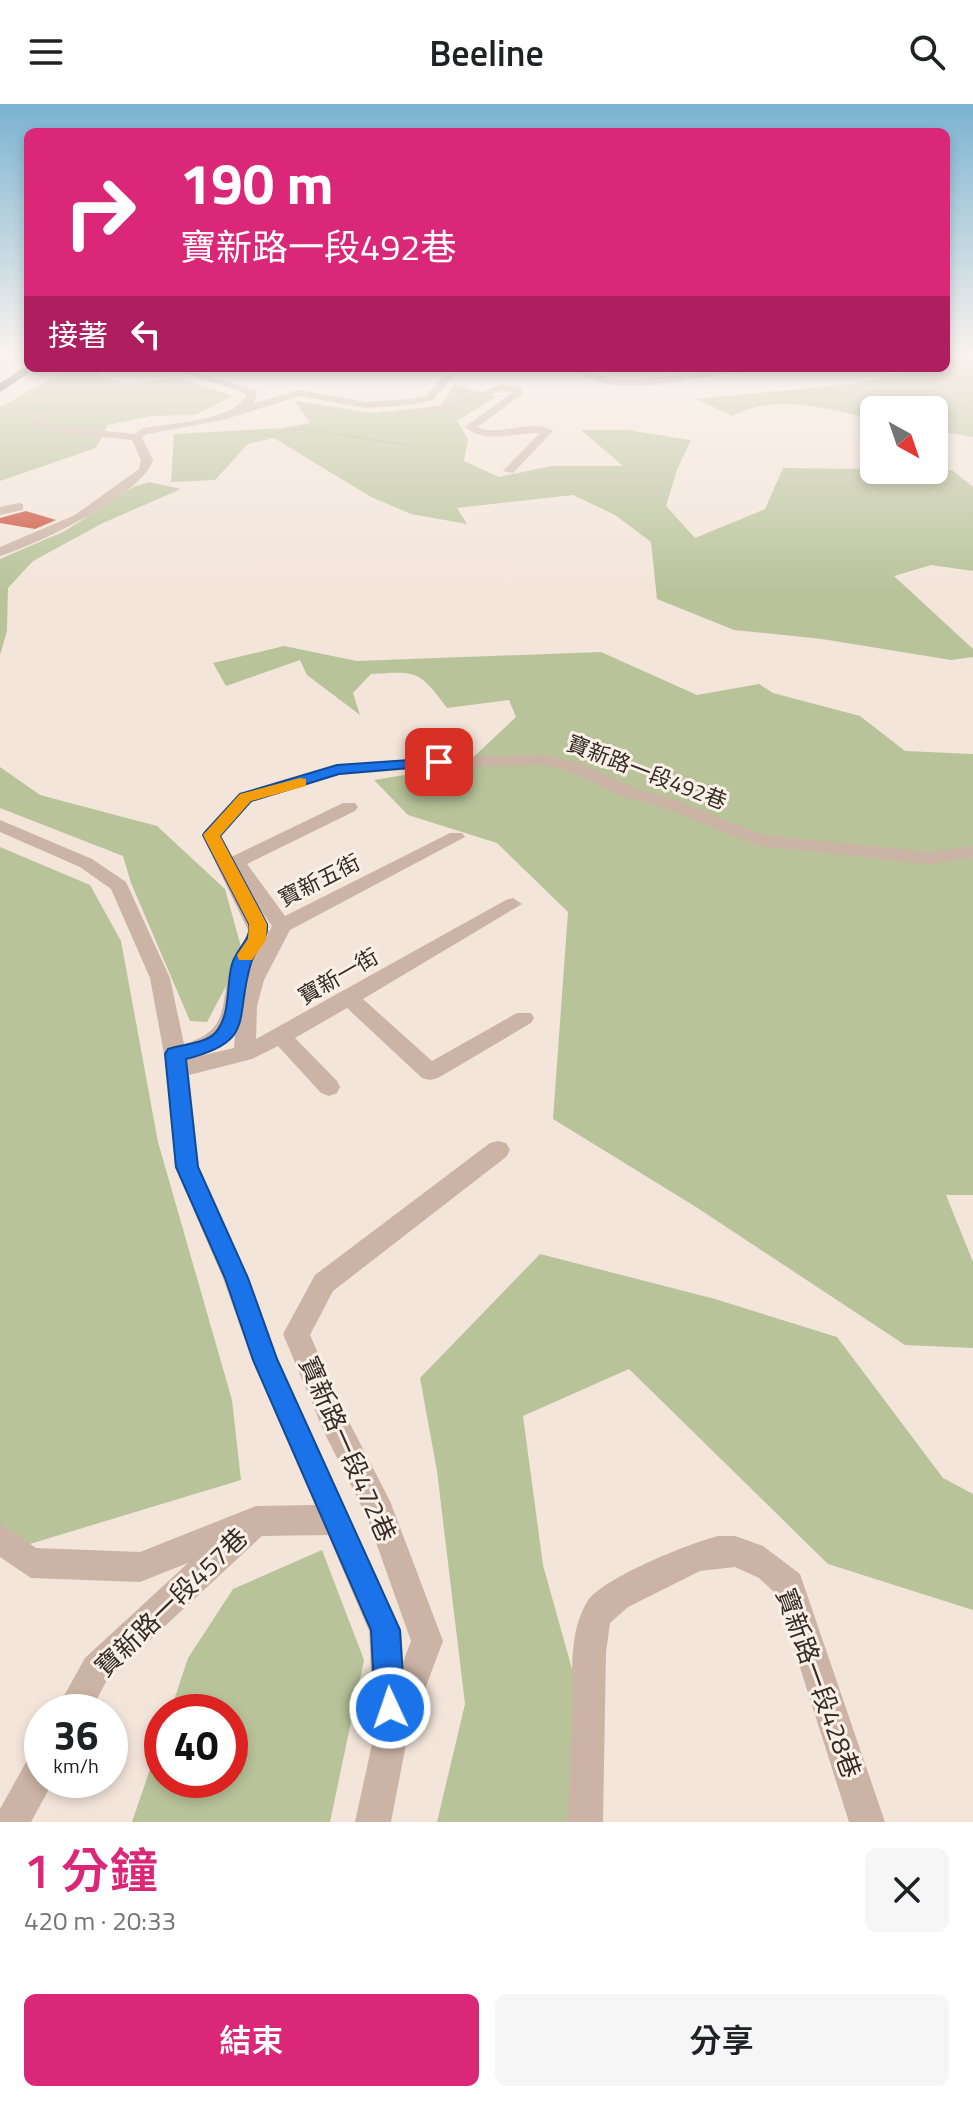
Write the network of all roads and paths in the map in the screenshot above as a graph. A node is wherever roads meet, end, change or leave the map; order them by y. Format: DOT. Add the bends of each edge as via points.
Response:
graph roads {
  1 [pos="78,431"];
  2 [pos="144,431"];
  3 [pos="259,431"];
  4 [pos="283,431"];
  5 [pos="319,431"];
  6 [pos="475,431"];
  7 [pos="543,431"];
  8 [pos="548,431"];
  9 [pos="136,437"];
  10 [pos="412,446"];
  11 [pos="509,471"];
  12 [pos="19,507"];
  13 [pos="0,511"];
  14 [pos="0,552"];
  15 [pos="349,807"];
  16 [pos="0,825"];
  17 [pos="456,837"];
  18 [pos="973,852"];
  19 [pos="513,904"];
  20 [pos="282,926"];
  21 [pos="348,997"];
  22 [pos="524,1018"];
  23 [pos="281,1036"];
  24 [pos="244,1053"];
  25 [pos="177,1062"];
  26 [pos="329,1087"];
  27 [pos="498,1150"];
  28 [pos="336,1520"];
  29 [pos="256,1521"];
  30 [pos="0,1538"];
  31 [pos="82,1694"];
  32 [pos="391,1735"];
  33 [pos="25,1798"];
  34 [pos="12,1822"];
  35 [pos="373,1822"];
  36 [pos="585,1822"];
  37 [pos="867,1822"];
  1 -- 9 [label="street"];
  2 -- 9 [label="street"];
  3 -- 4 [label="path" via="271,436"];
  5 -- 10 [label="path"];
  6 -- 7 [label="street"];
  8 -- 11 [label="street"];
  9 -- 14 [label="street" via="147,460 144,471 79,518"];
  12 -- 13 [label="street"];
  15 -- 20 [label="street" via="236,862"];
  16 -- 25 [label="street" via="86,863 119,886 160,978"];
  17 -- 20 [label="street, 寶新五街"];
  18 -- 25 [label="street, 寶新路一段492巷" via="929,858 759,840 545,760 337,770 246,798 211,835 259,932 242,961 233,1015 223,1037"];
  19 -- 21 [label="street, 寶新一街"];
  20 -- 24 [label="street, 寶新五街" via="254,980"];
  21 -- 22 [label="street" via="430,1072"];
  21 -- 23 [label="street, 寶新一街"];
  23 -- 24 [label="street, 寶新一街"];
  23 -- 26 [label="street"];
  24 -- 25 [label="street, 寶新一街"];
  25 -- 28 [label="street" via="187,1167"];
  27 -- 32 [label="street, 寶新路一段472巷" via="324,1283 296,1334 380,1511 427,1641"];
  28 -- 29 [label="street, 寶新路一段457巷"];
  28 -- 32 [label="street" via="385,1630"];
  29 -- 30 [label="street" via="140,1567 31,1563"];
  29 -- 31 [label="street, 寶新路一段457巷" via="96,1669"];
  32 -- 35 [label="street"];
  33 -- 34 [label="street"];
  36 -- 37 [label="street, 寶新路一段428巷" via="590,1649 598,1612 619,1595 701,1553 722,1549 770,1565 789,1585"];
}
